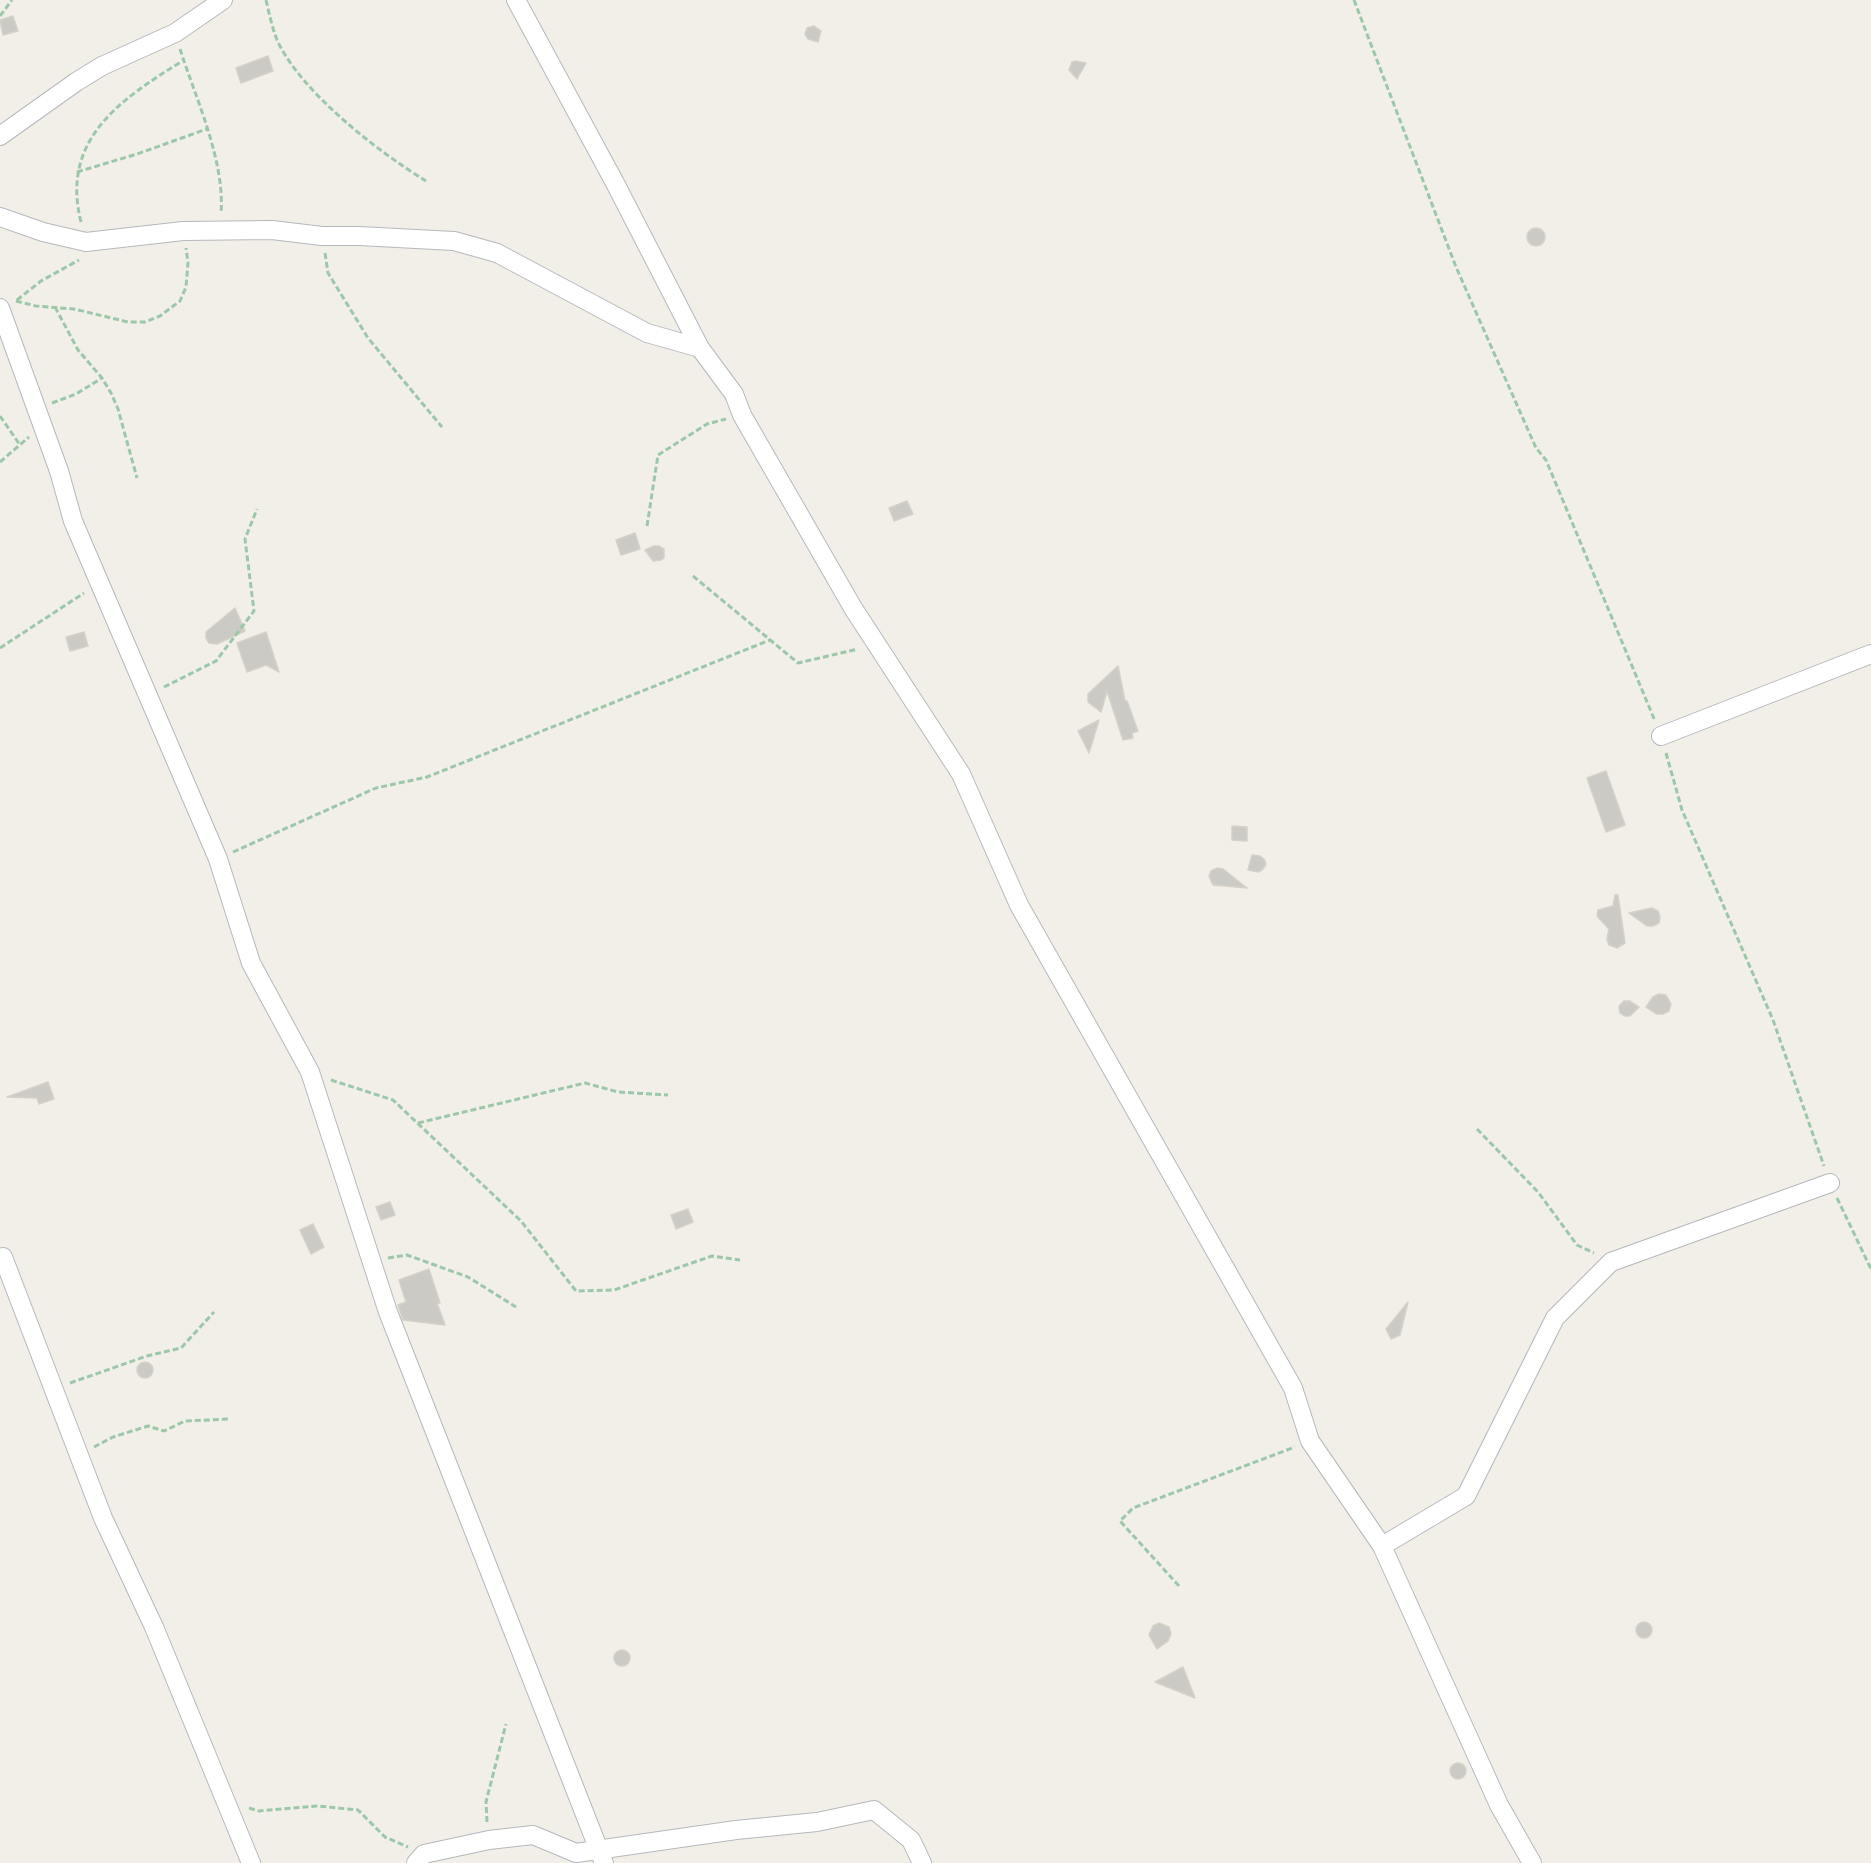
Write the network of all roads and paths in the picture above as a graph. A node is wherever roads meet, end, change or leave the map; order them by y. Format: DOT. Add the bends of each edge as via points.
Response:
graph roads {
  1 [pos="12,0"];
  2 [pos="222,0"];
  3 [pos="266,0"];
  4 [pos="516,0"];
  5 [pos="1354,0"];
  6 [pos="0,16"];
  7 [pos="175,33"];
  8 [pos="184,60"];
  9 [pos="207,129"];
  10 [pos="0,136"];
  11 [pos="77,172"];
  12 [pos="426,181"];
  13 [pos="0,217"];
  14 [pos="220,229"];
  15 [pos="183,231"];
  16 [pos="322,236"];
  17 [pos="84,250"];
  18 [pos="6,307"];
  19 [pos="55,307"];
  20 [pos="700,348"];
  21 [pos="102,378"];
  22 [pos="742,415"];
  23 [pos="0,416"];
  24 [pos="39,417"];
  25 [pos="442,427"];
  26 [pos="20,445"];
  27 [pos="0,462"];
  28 [pos="137,478"];
  29 [pos="257,509"];
  30 [pos="647,526"];
  31 [pos="693,576"];
  32 [pos="101,587"];
  33 [pos="770,640"];
  34 [pos="877,645"];
  35 [pos="0,648"];
  36 [pos="1871,654"];
  37 [pos="148,695"];
  38 [pos="1661,736"];
  39 [pos="218,859"];
  40 [pos="310,1072"];
  41 [pos="668,1095"];
  42 [pos="417,1124"];
  43 [pos="1477,1129"];
  44 [pos="1830,1183"];
  45 [pos="3,1257"];
  46 [pos="371,1260"];
  47 [pos="740,1260"];
  48 [pos="1611,1262"];
  49 [pos="1871,1269"];
  50 [pos="516,1307"];
  51 [pos="214,1312"];
  52 [pos="54,1388"];
  53 [pos="230,1419"];
  54 [pos="1310,1441"];
  55 [pos="79,1454"];
  56 [pos="1382,1546"];
  57 [pos="1179,1586"];
  58 [pos="506,1724"];
  59 [pos="224,1799"];
  60 [pos="489,1840"];
  61 [pos="601,1856"];
  62 [pos="420,1858"];
  63 [pos="251,1863"];
  64 [pos="922,1863"];
  65 [pos="1532,1863"];
  1 -- 6 [label="path"];
  2 -- 7 [label="street"];
  3 -- 12 [label="path" via="277,40 293,66 334,112 393,161"];
  4 -- 20 [label="street"];
  5 -- 38 [label="path" via="1456,267 1536,448 1546,460"];
  7 -- 8 [label="path"];
  7 -- 10 [label="street" via="102,66"];
  8 -- 9 [label="path"];
  8 -- 11 [label="path" via="138,89 110,114 90,138"];
  9 -- 11 [label="path"];
  9 -- 14 [label="path" via="222,201"];
  11 -- 17 [label="path" via="76,205"];
  13 -- 17 [label="street"];
  14 -- 15 [label="street"];
  14 -- 16 [label="street"];
  15 -- 17 [label="street"];
  15 -- 19 [label="path" via="188,263 186,286 180,301 160,316 145,322 128,322"];
  16 -- 20 [label="street" via="454,241 497,253 647,333"];
  16 -- 25 [label="path" via="328,273 335,287 368,338"];
  17 -- 18 [label="path"];
  18 -- 19 [label="path"];
  18 -- 24 [label="street"];
  19 -- 21 [label="path" via="78,350"];
  20 -- 22 [label="street" via="734,394"];
  21 -- 24 [label="path"];
  21 -- 28 [label="path" via="118,409"];
  22 -- 30 [label="path" via="707,424 658,455"];
  22 -- 34 [label="street"];
  23 -- 26 [label="path"];
  24 -- 26 [label="path"];
  24 -- 32 [label="street" via="73,521"];
  26 -- 27 [label="path"];
  29 -- 37 [label="path" via="245,539 254,611 216,661"];
  31 -- 33 [label="path"];
  32 -- 35 [label="path" via="80,595"];
  32 -- 37 [label="street"];
  33 -- 34 [label="path" via="798,663"];
  33 -- 39 [label="path" via="427,777 376,788"];
  34 -- 54 [label="street" via="961,774 1019,905 1293,1388"];
  36 -- 38 [label="street"];
  37 -- 39 [label="street"];
  38 -- 44 [label="path" via="1682,810 1773,1020"];
  39 -- 40 [label="street" via="251,963"];
  40 -- 42 [label="path" via="393,1100"];
  40 -- 46 [label="street"];
  41 -- 42 [label="path" via="618,1092 585,1083"];
  42 -- 47 [label="path" via="521,1221 576,1291 614,1290 712,1256"];
  43 -- 48 [label="path" via="1538,1192 1577,1245"];
  44 -- 48 [label="street"];
  44 -- 49 [label="path"];
  45 -- 52 [label="street"];
  46 -- 50 [label="path" via="407,1256 468,1277"];
  46 -- 61 [label="street"];
  48 -- 56 [label="street" via="1555,1318 1466,1496"];
  51 -- 52 [label="path" via="181,1348"];
  52 -- 55 [label="street"];
  53 -- 55 [label="path" via="185,1421 164,1431 148,1426"];
  54 -- 56 [label="street"];
  54 -- 57 [label="path" via="1133,1508 1120,1521"];
  55 -- 59 [label="street"];
  56 -- 65 [label="street" via="1499,1805"];
  58 -- 60 [label="path" via="486,1802"];
  59 -- 62 [label="path" via="259,1811 318,1806 358,1810 386,1837"];
  59 -- 63 [label="street"];
  60 -- 61 [label="street" via="533,1835 576,1853"];
  60 -- 62 [label="street"];
  61 -- 64 [label="street" via="735,1830 817,1822 874,1810 911,1840"];
}
